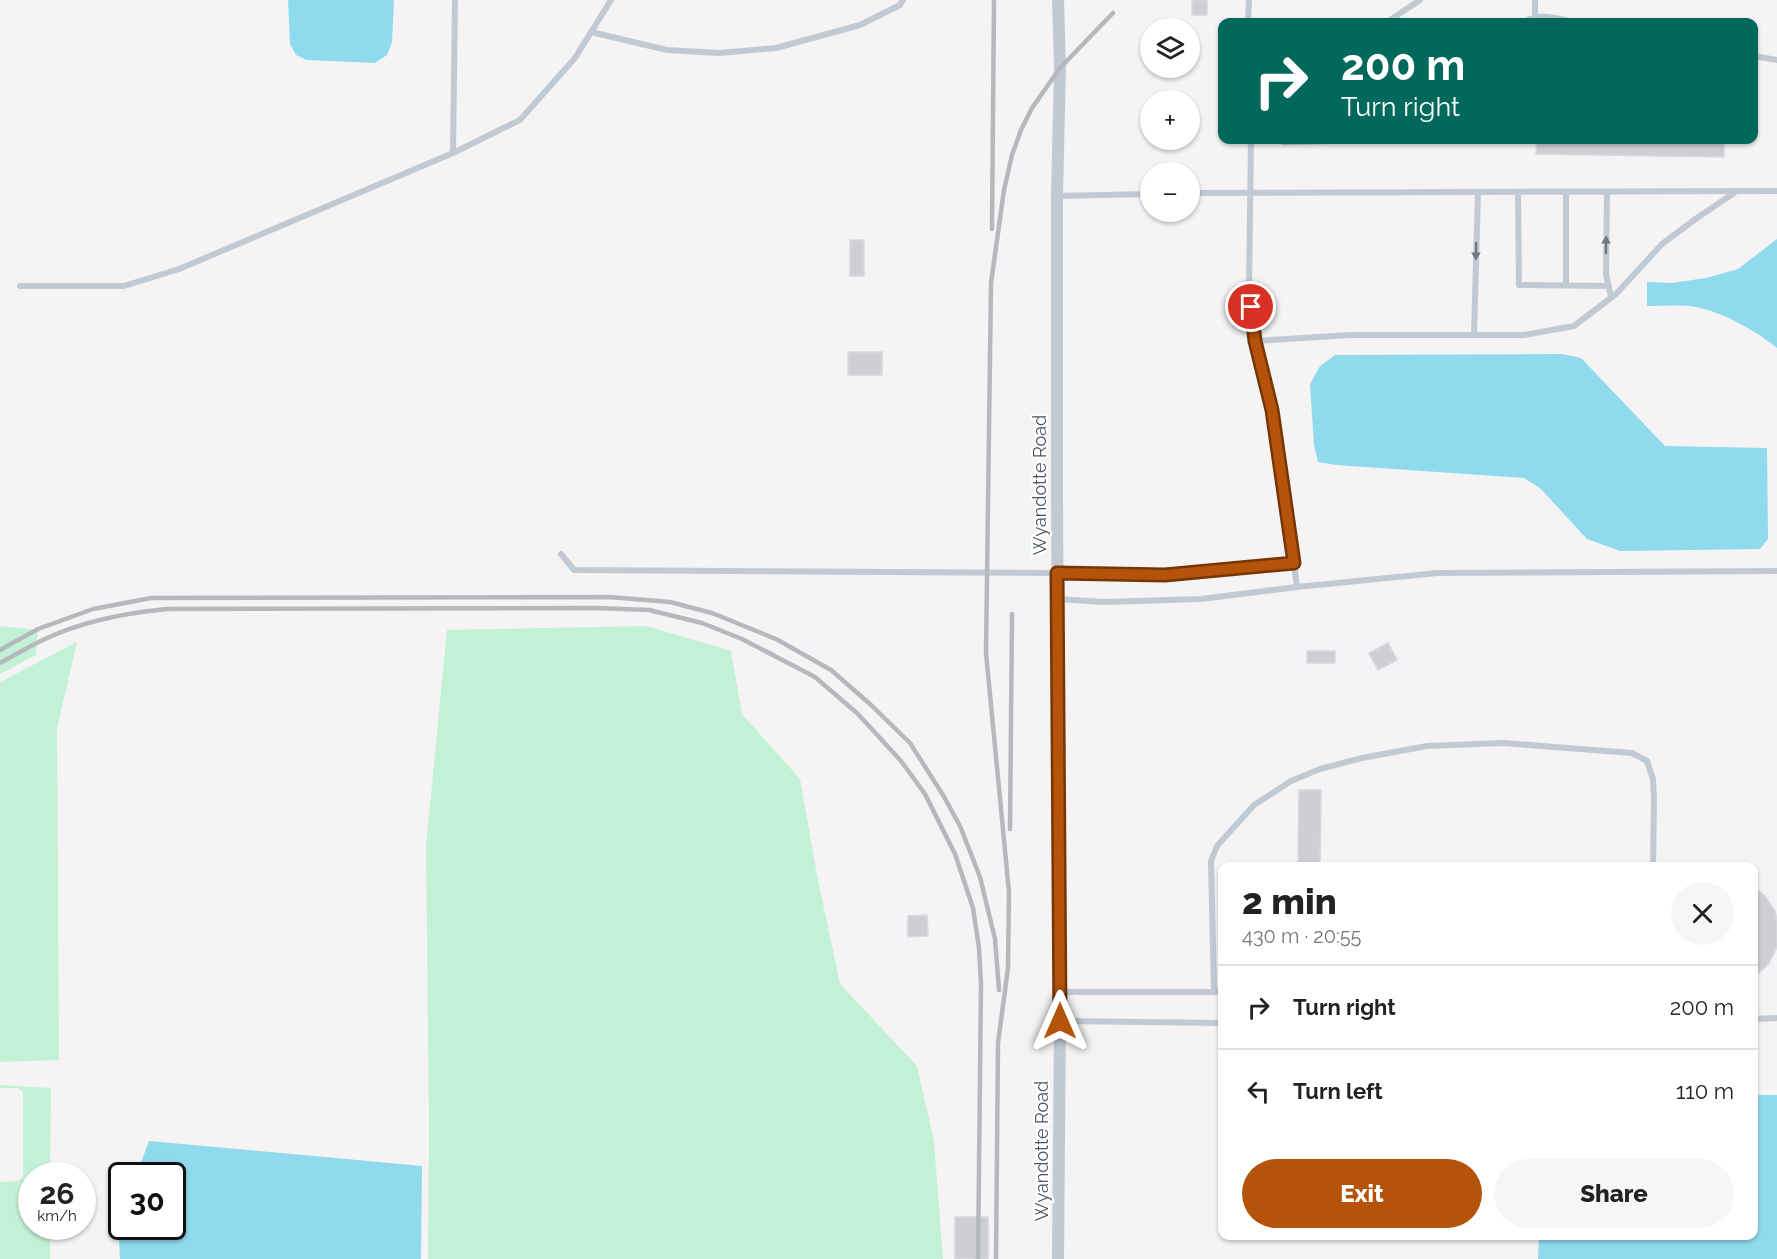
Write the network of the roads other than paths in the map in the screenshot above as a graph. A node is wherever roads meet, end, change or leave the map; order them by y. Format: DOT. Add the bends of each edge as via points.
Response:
graph roads {
  1 [pos="455,0"];
  2 [pos="611,0"];
  3 [pos="903,0"];
  4 [pos="1058,0"];
  5 [pos="1249,0"];
  6 [pos="1420,0"];
  7 [pos="1535,0"];
  8 [pos="1535,17"];
  9 [pos="1248,18"];
  10 [pos="1393,18"];
  11 [pos="1554,18"];
  12 [pos="591,32"];
  13 [pos="1758,57"];
  14 [pos="1777,60"];
  15 [pos="1251,144"];
  16 [pos="453,153"];
  17 [pos="1737,191"];
  18 [pos="1777,191"];
  19 [pos="1251,192"];
  20 [pos="1478,192"];
  21 [pos="1518,192"];
  22 [pos="1566,192"];
  23 [pos="1607,192"];
  24 [pos="1200,193"];
  25 [pos="1140,194"];
  26 [pos="1057,196"];
  27 [pos="1566,285"];
  28 [pos="20,286"];
  29 [pos="1609,286"];
  30 [pos="1611,297"];
  31 [pos="1474,335"];
  32 [pos="1255,341"];
  33 [pos="561,554"];
  34 [pos="1294,563"];
  35 [pos="1777,571"];
  36 [pos="1057,573"];
  37 [pos="1297,586"];
  38 [pos="1057,599"];
  39 [pos="1653,862"];
  40 [pos="1060,992"];
  41 [pos="1214,992"];
  42 [pos="1218,992"];
  43 [pos="1777,1018"];
  44 [pos="1758,1019"];
  45 [pos="1060,1021"];
  46 [pos="1218,1023"];
  47 [pos="1058,1259"];
  1 -- 16 [label="lane"];
  2 -- 12 [label="lane"];
  3 -- 12 [label="lane" via="860,25 776,48 719,53 667,50"];
  4 -- 26 [label="street, Wyandotte Road"];
  5 -- 9 [label="lane"];
  6 -- 10 [label="lane"];
  7 -- 8 [label="lane"];
  8 -- 11 [label="lane"];
  12 -- 16 [label="lane" via="575,58 520,120"];
  13 -- 14 [label="lane"];
  15 -- 19 [label="lane"];
  16 -- 28 [label="lane" via="168,273 124,286"];
  17 -- 18 [label="lane"];
  17 -- 23 [label="lane"];
  17 -- 30 [label="lane" via="1662,244"];
  19 -- 20 [label="lane"];
  19 -- 24 [label="lane"];
  19 -- 32 [label="lane" via="1249,290"];
  20 -- 21 [label="lane"];
  20 -- 31 [label="lane, one-way"];
  21 -- 22 [label="lane"];
  21 -- 27 [label="lane" via="1519,285"];
  22 -- 23 [label="lane"];
  22 -- 27 [label="lane"];
  29 -- 23 [label="lane, one-way"];
  25 -- 26 [label="lane"];
  26 -- 36 [label="street, Wyandotte Road"];
  27 -- 29 [label="lane"];
  29 -- 30 [label="lane"];
  30 -- 31 [label="lane" via="1574,326 1524,335"];
  31 -- 32 [label="lane" via="1351,335"];
  32 -- 34 [label="lane" via="1272,410"];
  33 -- 36 [label="lane" via="574,570"];
  34 -- 36 [label="lane" via="1165,575"];
  34 -- 37 [label="lane"];
  35 -- 37 [label="lane" via="1437,573"];
  36 -- 38 [label="street, Wyandotte Road"];
  37 -- 38 [label="lane" via="1201,599"];
  38 -- 40 [label="street, Wyandotte Road"];
  39 -- 41 [label="lane" via="1653,779 1647,761 1632,753 1503,743 1426,746 1320,769 1291,781 1254,805 1217,846 1211,861"];
  40 -- 41 [label="lane"];
  40 -- 45 [label="street, Wyandotte Road"];
  41 -- 42 [label="lane"];
  43 -- 44 [label="lane"];
  45 -- 46 [label="lane"];
  45 -- 47 [label="street, Wyandotte Road"];
}
